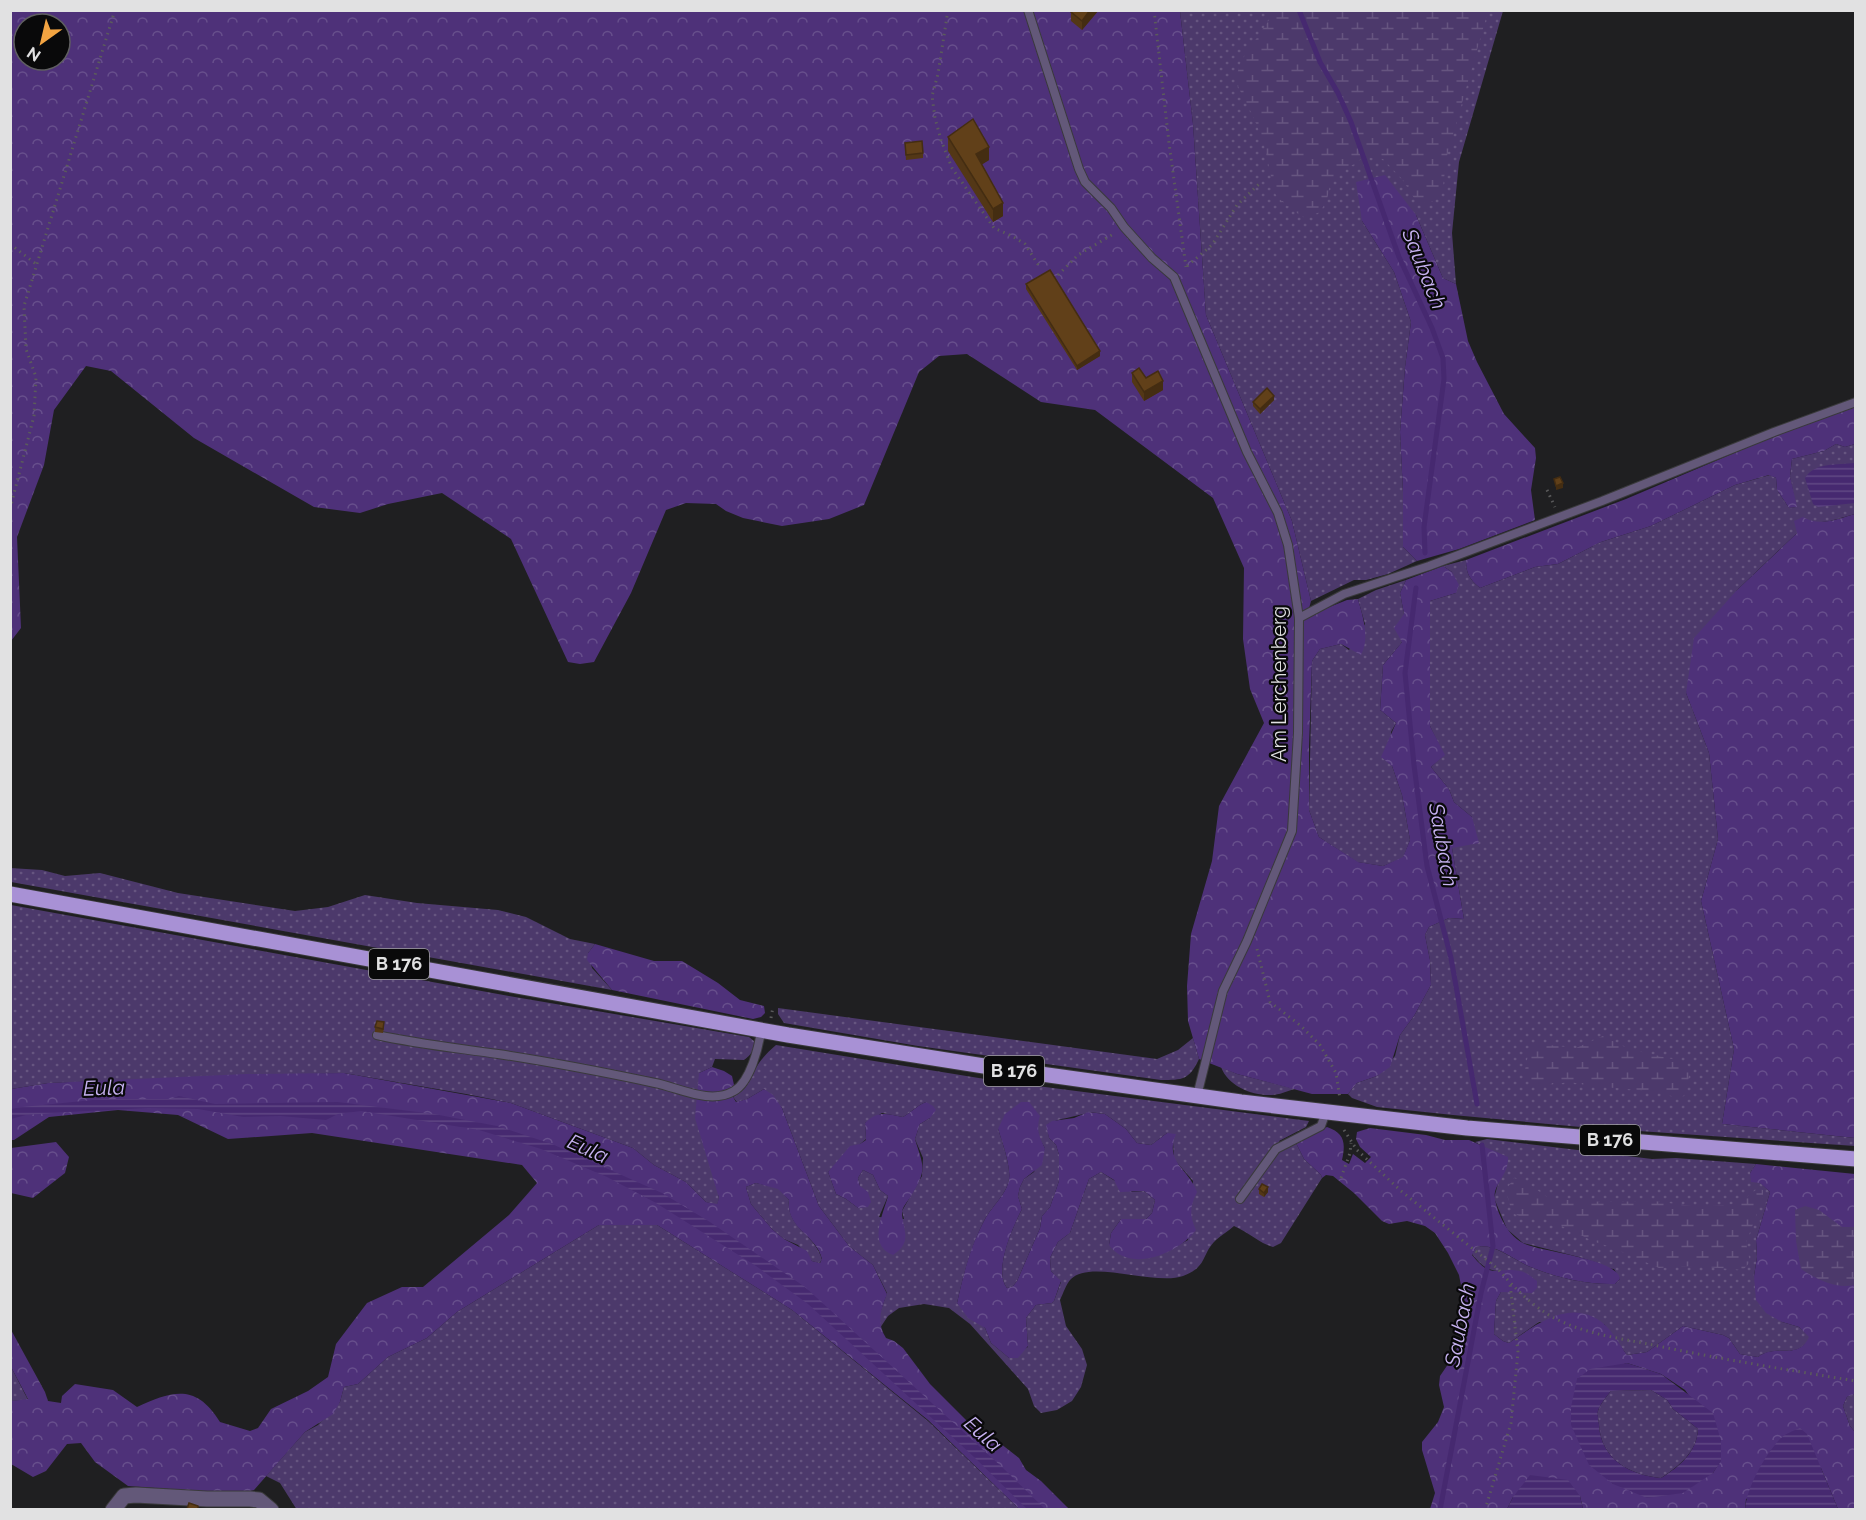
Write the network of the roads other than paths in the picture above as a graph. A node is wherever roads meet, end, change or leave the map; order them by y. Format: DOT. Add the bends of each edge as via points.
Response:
graph roads {
  1 [pos="1028,10"];
  2 [pos="1856,402"];
  3 [pos="1299,618"];
  4 [pos="10,894"];
  5 [pos="761,1030"];
  6 [pos="376,1035"];
  7 [pos="1197,1096"];
  8 [pos="1326,1112"];
  9 [pos="1856,1159"];
  10 [pos="1240,1199"];
  11 [pos="264,1500"];
  12 [pos="113,1509"];
  1 -- 3 [label="lane, Am Lerchenberg" via="1086,182 1152,258 1174,277 1247,452 1278,513 1288,545"];
  2 -- 3 [label="lane" via="1429,566 1344,594"];
  3 -- 7 [label="lane, Am Lerchenberg" via="1292,831 1223,991"];
  4 -- 5 [label="main road, B 176"];
  5 -- 6 [label="lane" via="756,1057 743,1082 735,1090 716,1097 614,1074"];
  5 -- 7 [label="main road, B 176"];
  7 -- 8 [label="main road, B 176"];
  8 -- 9 [label="main road, B 176" via="1467,1128"];
  8 -- 10 [label="lane" via="1321,1126 1286,1142 1271,1154"];
  11 -- 12 [label="street" via="136,1495 124,1496"];
}
